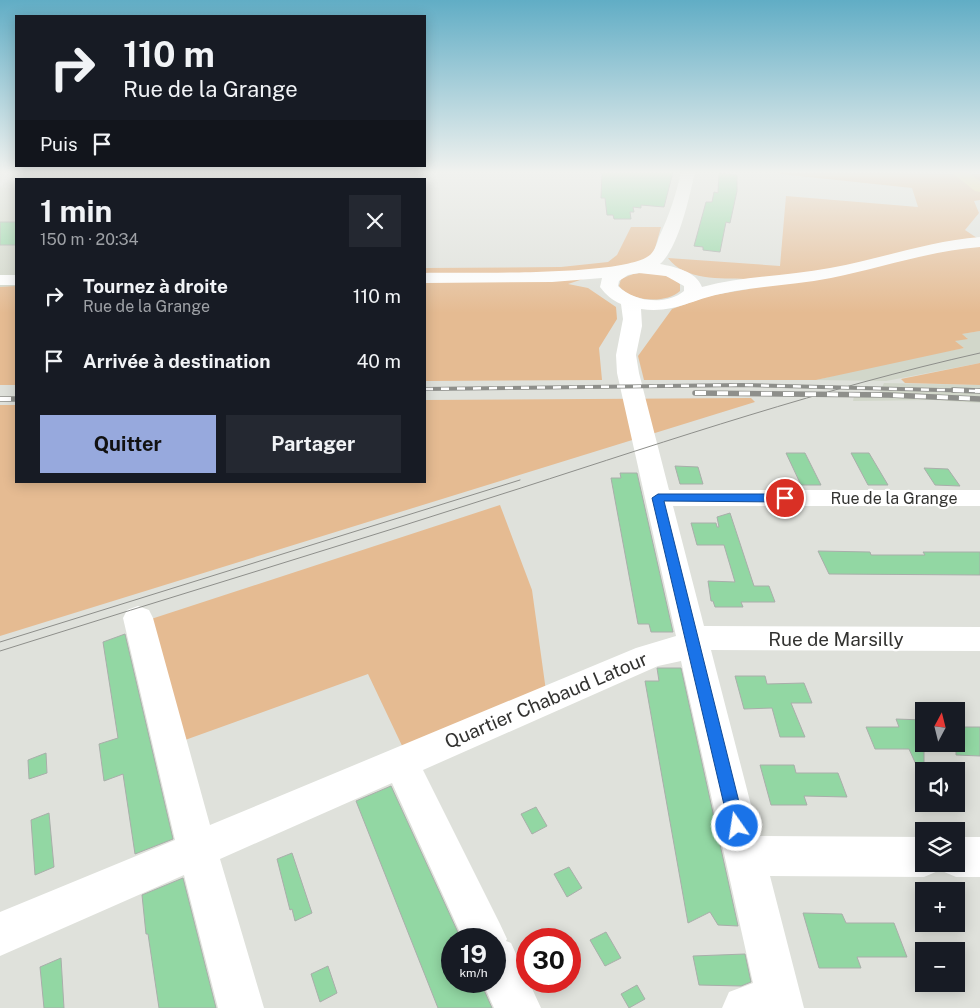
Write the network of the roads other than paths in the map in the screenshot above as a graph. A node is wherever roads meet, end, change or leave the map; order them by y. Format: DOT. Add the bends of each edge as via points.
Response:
graph roads {
  1 [pos="675,219"];
  2 [pos="980,230"];
  3 [pos="980,242"];
  4 [pos="941,246"];
  5 [pos="660,255"];
  6 [pos="631,270"];
  7 [pos="676,274"];
  8 [pos="426,278"];
  9 [pos="552,278"];
  10 [pos="0,280"];
  11 [pos="15,280"];
  12 [pos="756,284"];
  13 [pos="610,290"];
  14 [pos="692,295"];
  15 [pos="628,300"];
  16 [pos="662,305"];
  17 [pos="630,336"];
  18 [pos="658,498"];
  19 [pos="980,498"];
  20 [pos="138,618"];
  21 [pos="980,639"];
  22 [pos="693,643"];
  23 [pos="401,762"];
  24 [pos="197,849"];
  25 [pos="745,856"];
  26 [pos="915,857"];
  27 [pos="965,857"];
  28 [pos="980,857"];
  29 [pos="480,928"];
  30 [pos="0,934"];
  31 [pos="506,982"];
  32 [pos="769,1007"];
  33 [pos="241,1008"];
  34 [pos="518,1008"];
  1 -- 5 [label="street"];
  2 -- 4 [label="street"];
  3 -- 4 [label="street"];
  4 -- 12 [label="street" via="838,271"];
  5 -- 6 [label="street" via="653,262"];
  5 -- 7 [label="street" via="663,264"];
  6 -- 7 [label="street"];
  6 -- 9 [label="street"];
  6 -- 13 [label="street" via="610,279"];
  7 -- 12 [label="street" via="715,282"];
  7 -- 14 [label="street" via="693,285"];
  8 -- 9 [label="street"];
  9 -- 13 [label="street" via="585,281"];
  10 -- 11 [label="street"];
  12 -- 14 [label="street"];
  13 -- 15 [label="street"];
  14 -- 16 [label="street"];
  15 -- 16 [label="street"];
  15 -- 17 [label="street" via="632,310"];
  16 -- 17 [label="street"];
  17 -- 18 [label="street" via="626,358"];
  18 -- 19 [label="street, Rue de la Grange"];
  18 -- 22 [label="street"];
  20 -- 24 [label="street"];
  21 -- 22 [label="street, Rue de Marsilly"];
  22 -- 23 [label="street, Quartier Chabaud Latour" via="659,652"];
  22 -- 25 [label="street"];
  23 -- 24 [label="street, Quartier Chabaud Latour"];
  23 -- 29 [label="street"];
  24 -- 30 [label="street, Quartier Chabaud Latour"];
  24 -- 33 [label="street"];
  25 -- 26 [label="street"];
  25 -- 32 [label="street"];
  27 -- 28 [label="street"];
  31 -- 34 [label="street"];
}
